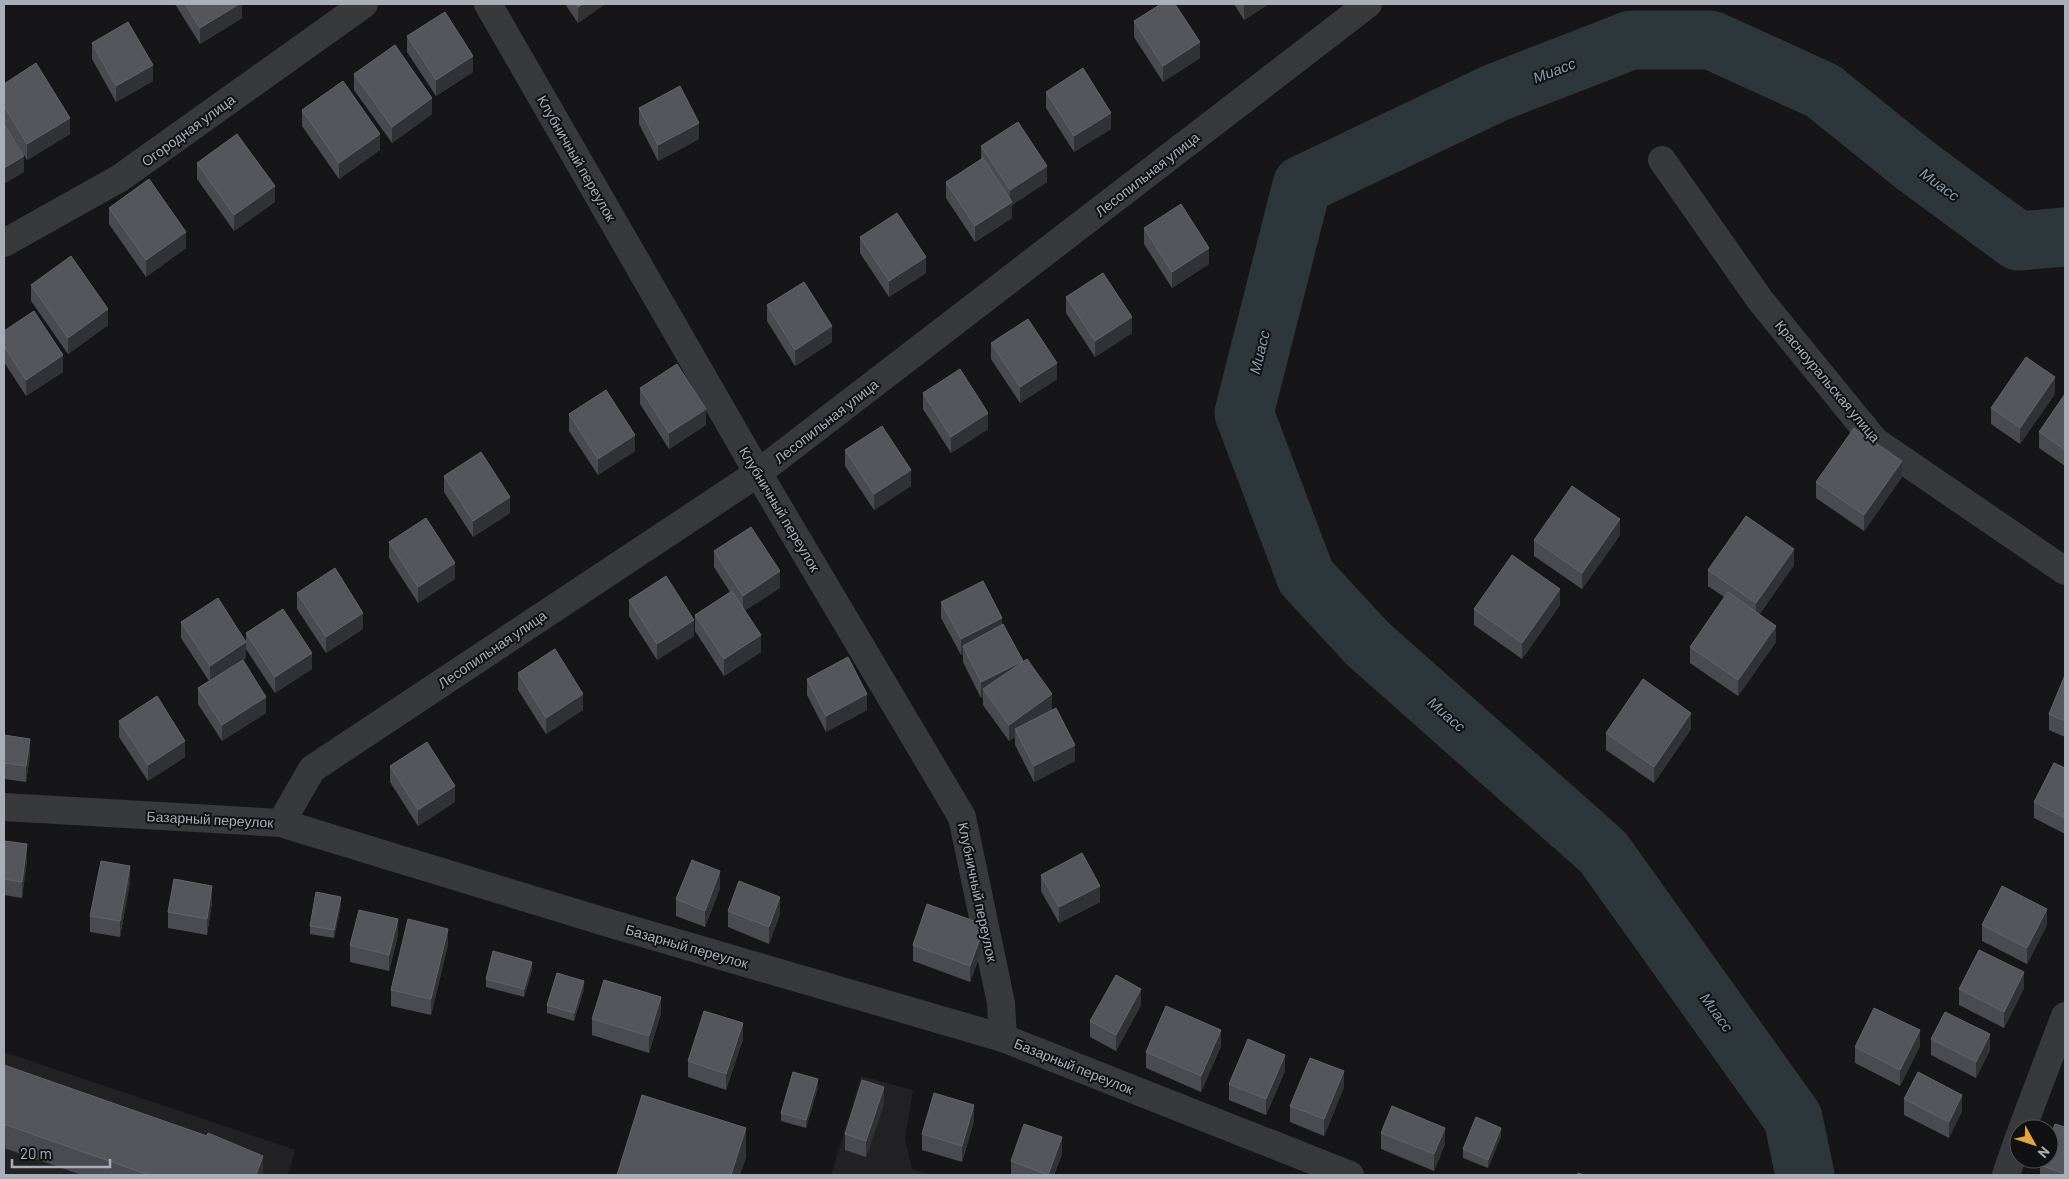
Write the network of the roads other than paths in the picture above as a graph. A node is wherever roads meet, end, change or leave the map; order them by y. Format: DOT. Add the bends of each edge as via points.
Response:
graph roads {
  1 [pos="364,4"];
  2 [pos="488,4"];
  3 [pos="1368,4"];
  4 [pos="1662,160"];
  5 [pos="4,243"];
  6 [pos="758,473"];
  7 [pos="2065,571"];
  8 [pos="4,807"];
  9 [pos="281,824"];
  10 [pos="2065,1016"];
  11 [pos="1003,1038"];
  12 [pos="2026,1119"];
  13 [pos="1350,1175"];
  1 -- 5 [label="street, Огородная улица" via="120,178"];
  2 -- 6 [label="street, Клубничный переулок"];
  3 -- 6 [label="street, Лесопильная улица"];
  4 -- 7 [label="street, Красноуральская улица" via="1760,300 1875,441"];
  6 -- 9 [label="street, Лесопильная улица" via="312,769"];
  6 -- 11 [label="street, Клубничный переулок" via="962,817 1001,1003"];
  8 -- 9 [label="street, Базарный переулок"];
  9 -- 11 [label="street, Базарный переулок"];
  10 -- 12 [label="street"];
  11 -- 13 [label="street, Базарный переулок"];
}
